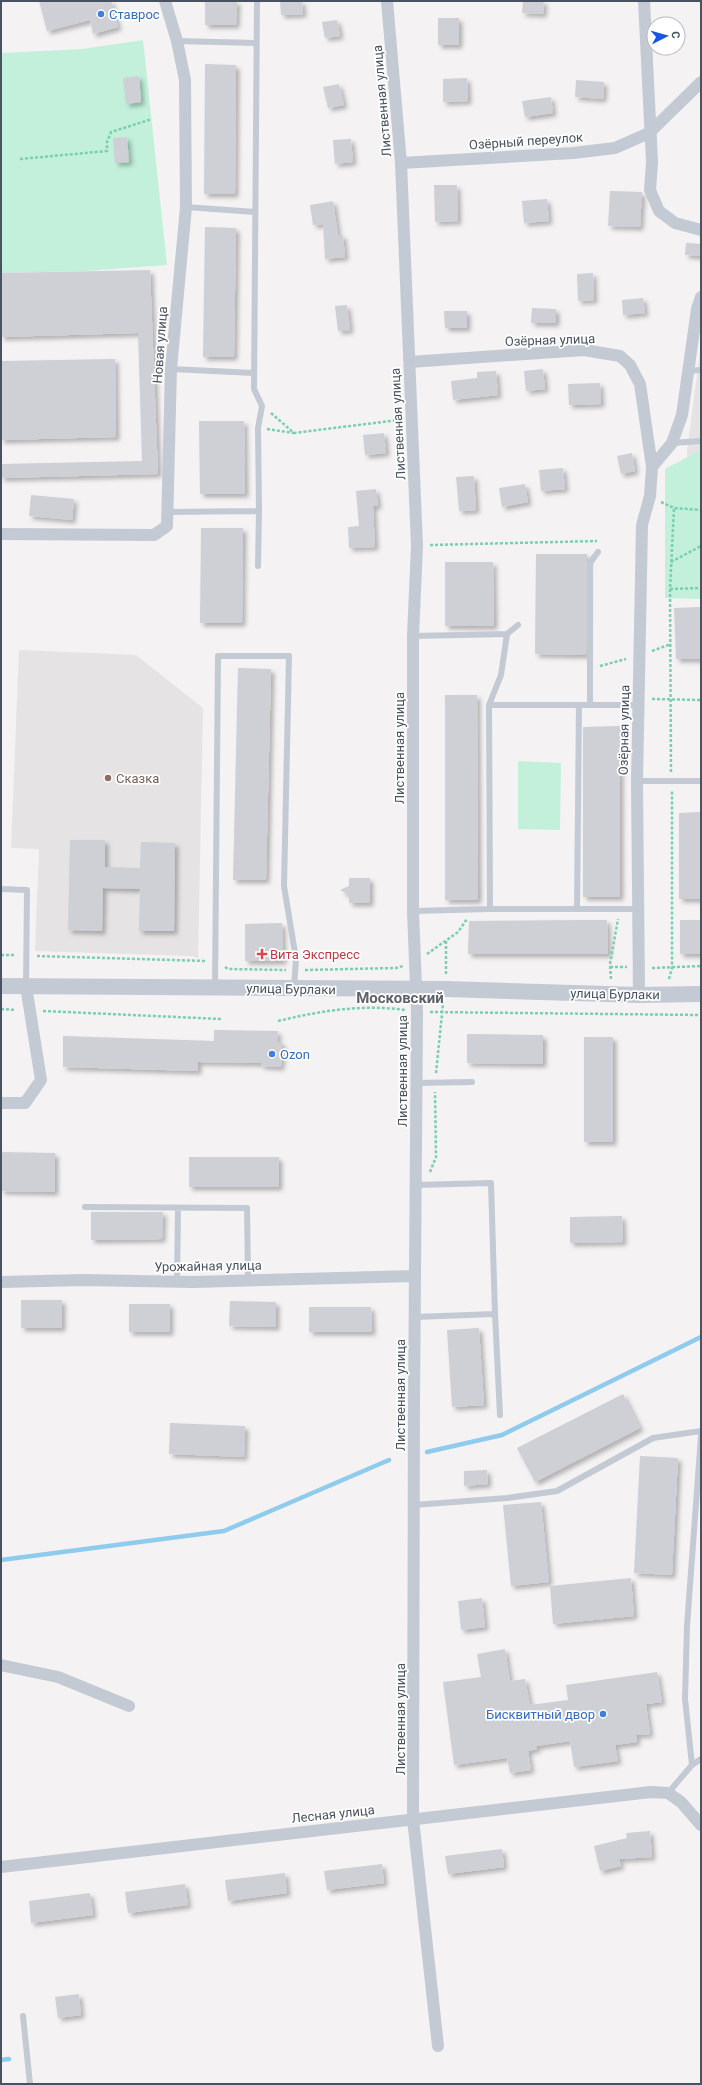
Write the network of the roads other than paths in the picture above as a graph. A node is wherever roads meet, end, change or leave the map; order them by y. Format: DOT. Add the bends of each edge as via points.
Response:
graph roads {
  1 [pos="165,1"];
  2 [pos="257,1"];
  3 [pos="388,1"];
  4 [pos="644,1"];
  5 [pos="177,41"];
  6 [pos="256,43"];
  7 [pos="701,82"];
  8 [pos="649,133"];
  9 [pos="401,163"];
  10 [pos="186,207"];
  11 [pos="255,212"];
  12 [pos="701,230"];
  13 [pos="701,297"];
  14 [pos="410,362"];
  15 [pos="171,369"];
  16 [pos="701,370"];
  17 [pos="688,371"];
  18 [pos="254,373"];
  19 [pos="701,441"];
  20 [pos="672,443"];
  21 [pos="652,467"];
  22 [pos="259,511"];
  23 [pos="168,512"];
  24 [pos="1,534"];
  25 [pos="598,552"];
  26 [pos="258,566"];
  27 [pos="518,625"];
  28 [pos="507,634"];
  29 [pos="413,636"];
  30 [pos="638,702"];
  31 [pos="489,704"];
  32 [pos="579,705"];
  33 [pos="590,705"];
  34 [pos="637,781"];
  35 [pos="701,781"];
  36 [pos="1,888"];
  37 [pos="490,909"];
  38 [pos="577,909"];
  39 [pos="637,909"];
  40 [pos="413,911"];
  41 [pos="1,986"];
  42 [pos="26,986"];
  43 [pos="215,988"];
  44 [pos="293,989"];
  45 [pos="416,990"];
  46 [pos="701,994"];
  47 [pos="639,995"];
  48 [pos="472,1082"];
  49 [pos="416,1083"];
  50 [pos="1,1103"];
  51 [pos="421,1184"];
  52 [pos="85,1207"];
  53 [pos="178,1208"];
  54 [pos="414,1276"];
  55 [pos="248,1280"];
  56 [pos="1,1282"];
  57 [pos="177,1282"];
  58 [pos="495,1314"];
  59 [pos="414,1317"];
  60 [pos="500,1415"];
  61 [pos="701,1431"];
  62 [pos="701,1436"];
  63 [pos="414,1505"];
  64 [pos="1,1666"];
  65 [pos="129,1706"];
  66 [pos="701,1759"];
  67 [pos="692,1765"];
  68 [pos="668,1793"];
  69 [pos="414,1819"];
  70 [pos="701,1825"];
  71 [pos="1,1866"];
  72 [pos="23,2016"];
  73 [pos="438,2046"];
  74 [pos="30,2084"];
  1 -- 5 [label="street, Новая улица"];
  2 -- 6 [label="lane"];
  3 -- 9 [label="street, Лиственная улица"];
  4 -- 8 [label="street"];
  5 -- 6 [label="lane"];
  5 -- 10 [label="street, Новая улица" via="185,80"];
  6 -- 11 [label="lane"];
  7 -- 8 [label="street"];
  8 -- 9 [label="street, Озёрный переулок" via="615,148"];
  8 -- 12 [label="street" via="652,162 650,190 659,211 675,222"];
  9 -- 14 [label="street, Лиственная улица"];
  10 -- 11 [label="lane"];
  10 -- 15 [label="street, Новая улица"];
  11 -- 18 [label="lane"];
  13 -- 17 [label="street"];
  14 -- 21 [label="street, Озёрная улица" via="584,350 620,356 630,365 640,384"];
  14 -- 29 [label="street, Лиственная улица" via="418,546"];
  15 -- 18 [label="lane"];
  15 -- 23 [label="street, Новая улица"];
  16 -- 17 [label="lane"];
  17 -- 20 [label="street" via="682,415"];
  18 -- 22 [label="lane" via="254,389 262,406 258,428"];
  19 -- 20 [label="lane"];
  20 -- 21 [label="street"];
  21 -- 30 [label="street, Озёрная улица" via="650,496 642,525"];
  22 -- 23 [label="lane"];
  22 -- 26 [label="lane"];
  23 -- 24 [label="street, Новая улица" via="167,526 154,535"];
  25 -- 33 [label="lane" via="590,563"];
  27 -- 28 [label="lane"];
  28 -- 29 [label="lane"];
  28 -- 31 [label="lane" via="501,675"];
  29 -- 40 [label="street, Лиственная улица"];
  30 -- 33 [label="lane"];
  30 -- 34 [label="street, Озёрная улица"];
  31 -- 32 [label="lane"];
  31 -- 37 [label="lane"];
  32 -- 33 [label="lane"];
  32 -- 38 [label="lane"];
  34 -- 35 [label="lane"];
  34 -- 39 [label="street, Озёрная улица"];
  36 -- 42 [label="lane" via="26,890"];
  37 -- 38 [label="lane"];
  37 -- 40 [label="lane"];
  38 -- 39 [label="lane"];
  39 -- 47 [label="street, Озёрная улица"];
  40 -- 45 [label="street, Лиственная улица"];
  41 -- 42 [label="street, улица Бурлаки"];
  42 -- 43 [label="street, улица Бурлаки"];
  42 -- 50 [label="street" via="41,1080 25,1103"];
  43 -- 44 [label="street, улица Бурлаки"];
  43 -- 44 [label="lane" via="218,656 289,656 284,886 296,959"];
  44 -- 45 [label="street, улица Бурлаки"];
  45 -- 47 [label="street, улица Бурлаки"];
  45 -- 49 [label="street, Лиственная улица"];
  46 -- 47 [label="street, улица Бурлаки"];
  48 -- 49 [label="lane"];
  49 -- 51 [label="street, Лиственная улица"];
  51 -- 54 [label="street, Лиственная улица"];
  51 -- 58 [label="lane" via="491,1182"];
  52 -- 53 [label="lane"];
  53 -- 55 [label="lane" via="247,1208"];
  53 -- 57 [label="lane"];
  54 -- 55 [label="street, Урожайная улица"];
  54 -- 59 [label="street, Лиственная улица"];
  55 -- 57 [label="street, Урожайная улица"];
  56 -- 57 [label="street, Урожайная улица"];
  58 -- 59 [label="lane"];
  58 -- 60 [label="lane"];
  59 -- 63 [label="street, Лиственная улица"];
  61 -- 63 [label="lane" via="653,1438 557,1491 507,1498"];
  62 -- 67 [label="lane" via="687,1640 686,1699"];
  63 -- 69 [label="street, Лиственная улица"];
  64 -- 65 [label="street" via="58,1677"];
  66 -- 67 [label="lane"];
  67 -- 68 [label="lane"];
  68 -- 69 [label="street, Лесная улица" via="651,1792"];
  68 -- 70 [label="street" via="681,1802"];
  69 -- 71 [label="street, Лесная улица"];
  69 -- 73 [label="street, Лиственная улица"];
  72 -- 74 [label="lane"];
}
